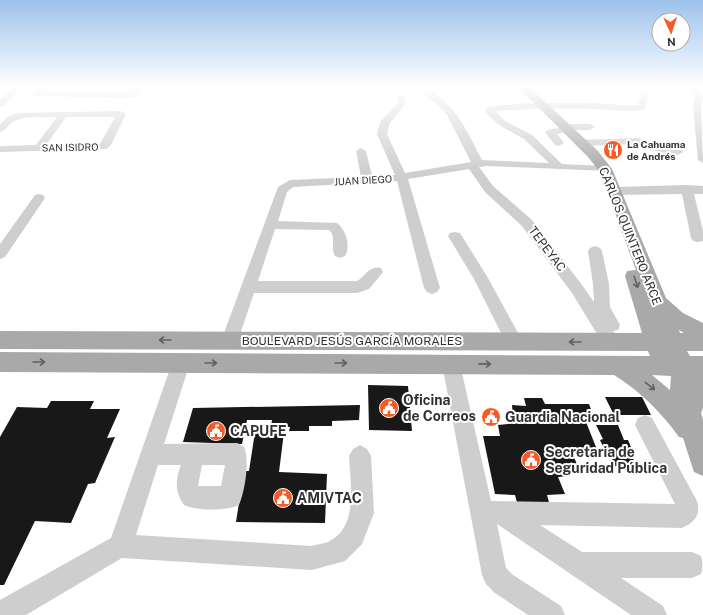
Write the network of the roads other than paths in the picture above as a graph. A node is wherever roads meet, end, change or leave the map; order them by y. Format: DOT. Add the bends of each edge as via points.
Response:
graph roads {
  1 [pos="16,116"];
  2 [pos="63,116"];
  3 [pos="120,116"];
  4 [pos="391,116"];
  5 [pos="452,116"];
  6 [pos="495,116"];
  7 [pos="547,116"];
  8 [pos="700,116"];
  9 [pos="2,125"];
  10 [pos="590,127"];
  11 [pos="562,134"];
  12 [pos="581,142"];
  13 [pos="39,148"];
  14 [pos="0,149"];
  15 [pos="361,151"];
  16 [pos="678,152"];
  17 [pos="703,160"];
  18 [pos="475,164"];
  19 [pos="558,166"];
  20 [pos="600,168"];
  21 [pos="402,178"];
  22 [pos="368,180"];
  23 [pos="687,189"];
  24 [pos="703,190"];
  25 [pos="614,191"];
  26 [pos="39,198"];
  27 [pos="270,225"];
  28 [pos="455,236"];
  29 [pos="698,238"];
  30 [pos="629,244"];
  31 [pos="595,251"];
  32 [pos="340,253"];
  33 [pos="0,254"];
  34 [pos="376,272"];
  35 [pos="249,287"];
  36 [pos="432,288"];
  37 [pos="658,303"];
  38 [pos="703,333"];
  39 [pos="0,340"];
  40 [pos="230,341"];
  41 [pos="514,342"];
  42 [pos="616,342"];
  43 [pos="703,342"];
  44 [pos="665,343"];
  45 [pos="0,362"];
  46 [pos="181,363"];
  47 [pos="451,364"];
  48 [pos="617,365"];
  49 [pos="683,365"];
  50 [pos="691,396"];
  51 [pos="645,425"];
  52 [pos="694,436"];
  53 [pos="150,455"];
  54 [pos="195,455"];
  55 [pos="360,456"];
  56 [pos="703,463"];
  57 [pos="491,512"];
  58 [pos="120,546"];
  59 [pos="582,565"];
  60 [pos="692,565"];
  61 [pos="9,613"];
  62 [pos="552,615"];
  63 [pos="655,615"];
  1 -- 9 [label="street, SAN ISIDRO"];
  2 -- 13 [label="street"];
  3 -- 13 [label="street, SAN ISIDRO" via="106,145 102,147"];
  4 -- 21 [label="street" via="382,130"];
  5 -- 18 [label="street, TEPEYAC"];
  6 -- 19 [label="street" via="502,123 531,140"];
  7 -- 11 [label="main road, CARLOS QUINTERO ARCE"];
  8 -- 17 [label="street"];
  10 -- 11 [label="street"];
  11 -- 12 [label="main road, CARLOS QUINTERO ARCE"];
  11 -- 20 [label="main road, CARLOS QUINTERO ARCE"];
  12 -- 16 [label="street" via="638,141 654,148"];
  12 -- 20 [label="main road, CARLOS QUINTERO ARCE"];
  13 -- 14 [label="street, SAN ISIDRO"];
  15 -- 22 [label="street"];
  18 -- 19 [label="street, JUAN DIEGO"];
  18 -- 21 [label="street, JUAN DIEGO"];
  18 -- 42 [label="street, TEPEYAC" via="488,189 527,223"];
  19 -- 20 [label="street, JUAN DIEGO"];
  20 -- 25 [label="main road, CARLOS QUINTERO ARCE"];
  20 -- 30 [label="main road, CARLOS QUINTERO ARCE" via="601,177"];
  21 -- 22 [label="street, JUAN DIEGO"];
  21 -- 36 [label="street"];
  22 -- 27 [label="street, JUAN DIEGO" via="286,186 282,190"];
  23 -- 24 [label="street"];
  23 -- 25 [label="street"];
  23 -- 29 [label="street"];
  25 -- 30 [label="main road, CARLOS QUINTERO ARCE"];
  26 -- 33 [label="street"];
  27 -- 32 [label="street" via="332,226 338,229"];
  27 -- 35 [label="street, JUAN DIEGO"];
  28 -- 41 [label="street"];
  30 -- 37 [label="main road, CARLOS QUINTERO ARCE"];
  30 -- 44 [label="main road, CARLOS QUINTERO ARCE, one-way"];
  31 -- 42 [label="street" via="602,308"];
  34 -- 35 [label="street" via="357,287"];
  35 -- 40 [label="street, JUAN DIEGO"];
  37 -- 38 [label="main road" via="676,319"];
  37 -- 44 [label="main road, CARLOS QUINTERO ARCE"];
  40 -- 39 [label="main road, BOULEVARD JESÚS GARCÍA MORALES, one-way"];
  40 -- 41 [label="main road, BOULEVARD JESÚS GARCÍA MORALES"];
  42 -- 41 [label="main road, BOULEVARD JESÚS GARCÍA MORALES, one-way"];
  42 -- 44 [label="main road, BOULEVARD JESÚS GARCÍA MORALES"];
  43 -- 44 [label="main road, BOULEVARD JESÚS GARCÍA MORALES"];
  44 -- 49 [label="main road, CARLOS QUINTERO ARCE"];
  45 -- 46 [label="main road, BOULEVARD JESÚS GARCÍA MORALES, one-way"];
  46 -- 47 [label="main road, BOULEVARD JESÚS GARCÍA MORALES, one-way"];
  46 -- 53 [label="street"];
  47 -- 48 [label="main road, BOULEVARD JESÚS GARCÍA MORALES, one-way"];
  47 -- 57 [label="street"];
  48 -- 49 [label="main road, BOULEVARD JESÚS GARCÍA MORALES"];
  48 -- 52 [label="main road, one-way" via="664,398"];
  49 -- 50 [label="main road, CARLOS QUINTERO ARCE"];
  50 -- 52 [label="main road, CARLOS QUINTERO ARCE"];
  51 -- 57 [label="street" via="686,501 688,510 682,516"];
  52 -- 56 [label="main road, CARLOS QUINTERO ARCE"];
  53 -- 54 [label="street"];
  53 -- 58 [label="street"];
  55 -- 58 [label="street" via="362,513 354,536 336,552 312,558"];
  57 -- 59 [label="street"];
  57 -- 62 [label="street" via="495,575 504,584"];
  58 -- 61 [label="street"];
  59 -- 60 [label="street"];
  59 -- 63 [label="street"];
}
